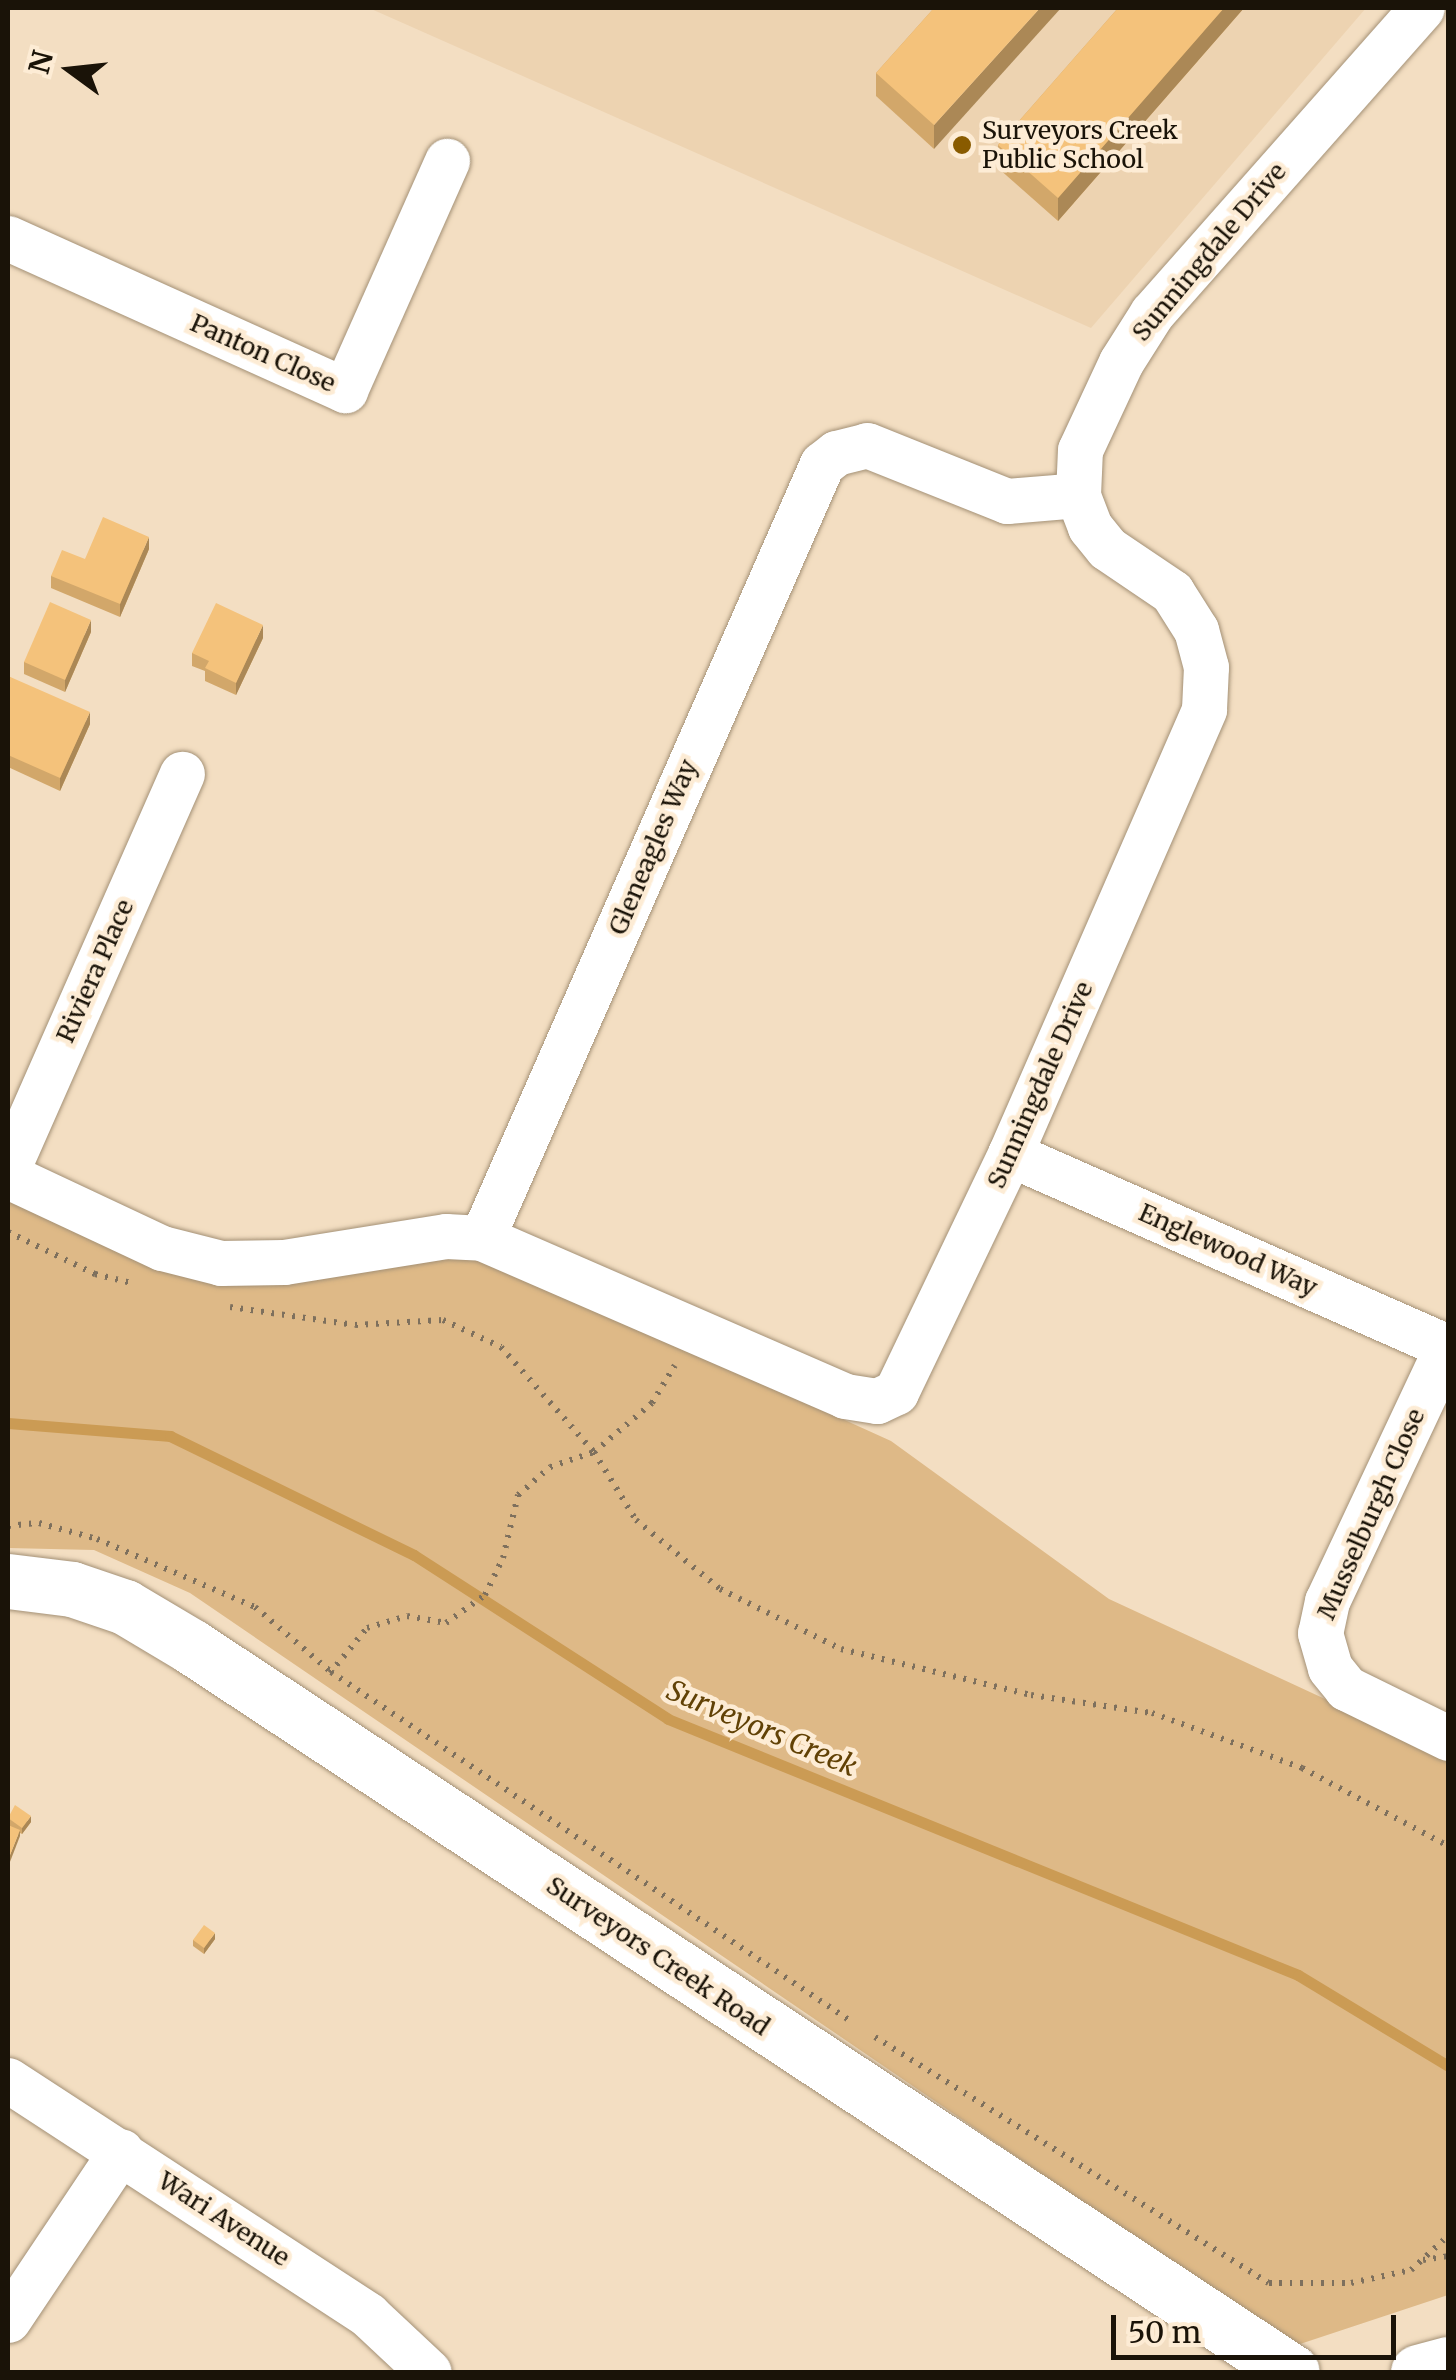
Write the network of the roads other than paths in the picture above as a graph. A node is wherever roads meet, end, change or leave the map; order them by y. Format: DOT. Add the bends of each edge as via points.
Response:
graph roads {
  1 [pos="1422,8"];
  2 [pos="447,161"];
  3 [pos="8,238"];
  4 [pos="1078,495"];
  5 [pos="182,774"];
  6 [pos="1010,1154"];
  7 [pos="8,1168"];
  8 [pos="8,1176"];
  9 [pos="482,1238"];
  10 [pos="1448,1345"];
  11 [pos="8,1581"];
  12 [pos="1448,1738"];
  13 [pos="8,2080"];
  14 [pos="121,2151"];
  15 [pos="8,2320"];
  16 [pos="1448,2364"];
  17 [pos="428,2372"];
  18 [pos="1292,2372"];
  19 [pos="1418,2372"];
  1 -- 4 [label="street, Sunningdale Drive" via="1141,328 1080,450"];
  2 -- 3 [label="street, Panton Close" via="345,390"];
  4 -- 6 [label="street, Sunningdale Drive" via="1099,540 1180,602 1202,648 1206,695 1193,744"];
  4 -- 9 [label="street, Gleneagles Way" via="1007,500 867,445 823,451"];
  5 -- 7 [label="street, Riviera Place"];
  6 -- 9 [label="street, Sunningdale Drive" via="912,1370 887,1398 856,1400"];
  6 -- 10 [label="street, Englewood Way"];
  8 -- 9 [label="street, Sunningdale Drive" via="162,1248 220,1263 284,1262 446,1236"];
  10 -- 12 [label="street, Musselburgh Close" via="1327,1601 1320,1633 1330,1668 1346,1688"];
  11 -- 18 [label="street, Surveyors Creek Road" via="72,1589 125,1607 192,1646"];
  13 -- 14 [label="street, Wari Avenue"];
  14 -- 15 [label="street"];
  14 -- 17 [label="street, Wari Avenue" via="368,2314"];
  16 -- 19 [label="street"];
}
